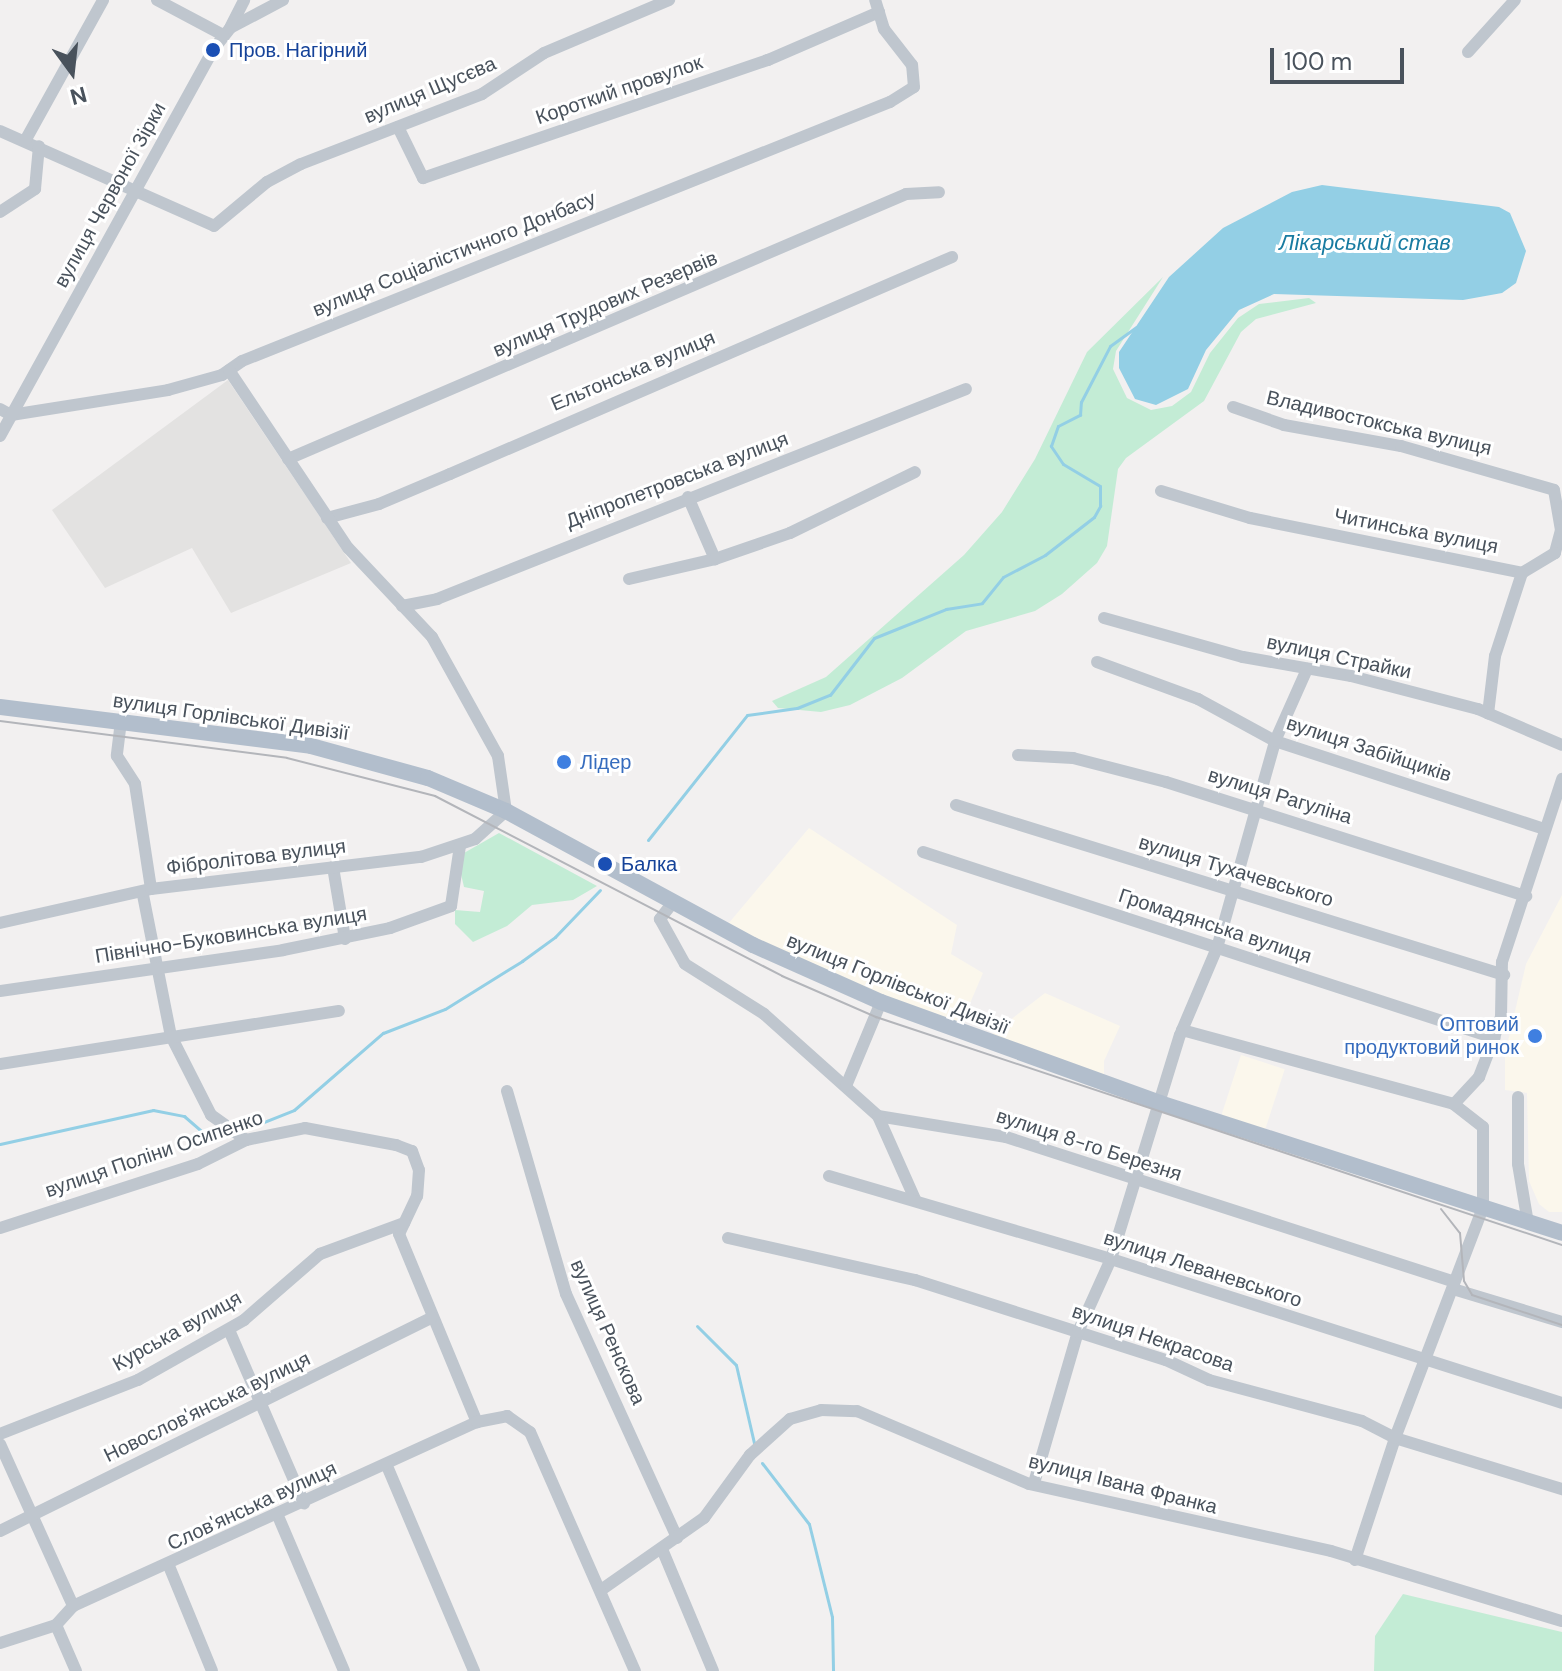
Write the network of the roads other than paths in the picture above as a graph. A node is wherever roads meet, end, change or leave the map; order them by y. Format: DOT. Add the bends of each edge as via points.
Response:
graph roads {
  1 [pos="103,0"];
  2 [pos="157,0"];
  3 [pos="244,0"];
  4 [pos="283,0"];
  5 [pos="669,0"];
  6 [pos="1515,0"];
  7 [pos="877,6"];
  8 [pos="226,32"];
  9 [pos="1468,52"];
  10 [pos="398,127"];
  11 [pos="0,131"];
  12 [pos="25,141"];
  13 [pos="39,146"];
  14 [pos="939,192"];
  15 [pos="135,193"];
  16 [pos="0,212"];
  17 [pos="952,257"];
  18 [pos="229,370"];
  19 [pos="966,389"];
  20 [pos="1233,407"];
  21 [pos="4,416"];
  22 [pos="0,436"];
  23 [pos="288,459"];
  24 [pos="915,472"];
  25 [pos="1161,491"];
  26 [pos="688,497"];
  27 [pos="327,518"];
  28 [pos="715,559"];
  29 [pos="1522,573"];
  30 [pos="629,579"];
  31 [pos="402,606"];
  32 [pos="1104,618"];
  33 [pos="1097,662"];
  34 [pos="1307,669"];
  35 [pos="0,707"];
  36 [pos="1488,714"];
  37 [pos="121,721"];
  38 [pos="1275,741"];
  39 [pos="1562,745"];
  40 [pos="1018,755"];
  41 [pos="1562,779"];
  42 [pos="956,805"];
  43 [pos="1258,809"];
  44 [pos="506,811"];
  45 [pos="1544,829"];
  46 [pos="460,846"];
  47 [pos="923,852"];
  48 [pos="333,867"];
  49 [pos="1233,891"];
  50 [pos="147,892"];
  51 [pos="1526,896"];
  52 [pos="674,901"];
  53 [pos="0,923"];
  54 [pos="345,939"];
  55 [pos="1217,948"];
  56 [pos="155,968"];
  57 [pos="1504,975"];
  58 [pos="0,991"];
  59 [pos="881,1002"];
  60 [pos="339,1011"];
  61 [pos="1182,1030"];
  62 [pos="171,1036"];
  63 [pos="1494,1038"];
  64 [pos="0,1064"];
  65 [pos="846,1086"];
  66 [pos="507,1091"];
  67 [pos="1518,1097"];
  68 [pos="1160,1103"];
  69 [pos="1454,1104"];
  70 [pos="878,1116"];
  71 [pos="239,1136"];
  72 [pos="829,1176"];
  73 [pos="1134,1180"];
  74 [pos="915,1199"];
  75 [pos="1483,1208"];
  76 [pos="404,1223"];
  77 [pos="1528,1223"];
  78 [pos="0,1228"];
  79 [pos="1562,1233"];
  80 [pos="728,1238"];
  81 [pos="1111,1259"];
  82 [pos="1453,1286"];
  83 [pos="431,1318"];
  84 [pos="1562,1322"];
  85 [pos="229,1330"];
  86 [pos="1078,1332"];
  87 [pos="1425,1361"];
  88 [pos="263,1403"];
  89 [pos="1562,1403"];
  90 [pos="477,1422"];
  91 [pos="0,1434"];
  92 [pos="1395,1438"];
  93 [pos="0,1444"];
  94 [pos="387,1466"];
  95 [pos="1034,1483"];
  96 [pos="1562,1489"];
  97 [pos="304,1503"];
  98 [pos="31,1515"];
  99 [pos="278,1516"];
  100 [pos="0,1531"];
  101 [pos="677,1538"];
  102 [pos="662,1549"];
  103 [pos="1355,1560"];
  104 [pos="169,1566"];
  105 [pos="601,1590"];
  106 [pos="73,1606"];
  107 [pos="1562,1621"];
  108 [pos="56,1625"];
  109 [pos="0,1643"];
  110 [pos="76,1671"];
  111 [pos="212,1671"];
  112 [pos="344,1671"];
  113 [pos="474,1671"];
  114 [pos="635,1671"];
  115 [pos="713,1671"];
  1 -- 12 [label="street"];
  2 -- 8 [label="street"];
  3 -- 8 [label="street, вулиця Червоної Зірки"];
  4 -- 8 [label="street"];
  5 -- 10 [label="street, вулиця Щусєва" via="544,53 482,94"];
  6 -- 9 [label="street"];
  7 -- 10 [label="street, Короткий провулок" via="768,60 423,178"];
  7 -- 18 [label="street, вулиця Соціалістичного Донбасу" via="884,29 912,65 914,87 890,102 622,206"];
  8 -- 15 [label="street, вулиця Червоної Зірки"];
  10 -- 15 [label="street, вулиця Щусєва" via="284,172 214,226"];
  11 -- 12 [label="street"];
  12 -- 13 [label="street"];
  13 -- 15 [label="street"];
  13 -- 16 [label="street" via="35,189"];
  14 -- 23 [label="street, вулиця Трудових Резервів" via="906,194"];
  15 -- 21 [label="street, вулиця Червоної Зірки"];
  17 -- 27 [label="street, Ельтонська вулиця" via="436,480"];
  18 -- 21 [label="street, вулиця Соціалістичного Донбасу" via="168,390"];
  18 -- 23 [label="street"];
  19 -- 26 [label="street, Дніпропетровська вулиця"];
  20 -- 29 [label="street, Владивостокська вулиця" via="1284,425 1401,446 1554,490 1561,530 1555,553"];
  21 -- 22 [label="street, вулиця Червоної Зірки"];
  23 -- 27 [label="street"];
  24 -- 28 [label="street" via="790,533"];
  25 -- 29 [label="street, Читинська вулиця" via="1250,518"];
  26 -- 28 [label="street"];
  26 -- 31 [label="street, Дніпропетровська вулиця" via="437,599"];
  27 -- 31 [label="street" via="359,563"];
  28 -- 30 [label="street"];
  29 -- 36 [label="street" via="1495,656"];
  31 -- 44 [label="street" via="432,637 480,719 503,771"];
  32 -- 34 [label="street, вулиця Страйки"];
  33 -- 38 [label="street, вулиця Забійщиків" via="1198,699"];
  34 -- 36 [label="street, вулиця Страйки"];
  34 -- 38 [label="street"];
  35 -- 37 [label="main road, вулиця Горлівської Дивізії"];
  36 -- 39 [label="street, вулиця Страйки"];
  37 -- 44 [label="main road, вулиця Горлівської Дивізії" via="352,754"];
  37 -- 50 [label="street" via="117,756 135,784"];
  38 -- 43 [label="street"];
  38 -- 45 [label="street, вулиця Забійщиків"];
  40 -- 43 [label="street, вулиця Рагуліна" via="1099,763"];
  41 -- 45 [label="street"];
  42 -- 49 [label="street, вулиця Тухачевського"];
  43 -- 49 [label="street"];
  43 -- 51 [label="street, вулиця Рагуліна"];
  44 -- 46 [label="street, Фібролітова вулиця" via="486,832"];
  44 -- 52 [label="main road, вулиця Горлівської Дивізії"];
  45 -- 51 [label="street"];
  46 -- 48 [label="street, Фібролітова вулиця" via="421,857"];
  46 -- 54 [label="street, Північно-Буковинська вулиця" via="451,906"];
  47 -- 55 [label="street, Громадянська вулиця"];
  48 -- 50 [label="street, Фібролітова вулиця"];
  48 -- 54 [label="street"];
  49 -- 55 [label="street"];
  49 -- 57 [label="street, вулиця Тухачевського"];
  50 -- 53 [label="street, Фібролітова вулиця"];
  50 -- 56 [label="street"];
  51 -- 57 [label="street" via="1502,962"];
  52 -- 59 [label="main road, вулиця Горлівської Дивізії" via="766,951"];
  52 -- 65 [label="street" via="660,919 678,957 764,1014"];
  54 -- 56 [label="street, Північно-Буковинська вулиця"];
  55 -- 61 [label="street"];
  55 -- 63 [label="street, Громадянська вулиця"];
  56 -- 58 [label="street, Північно-Буковинська вулиця"];
  56 -- 62 [label="street"];
  57 -- 63 [label="street"];
  59 -- 65 [label="street"];
  59 -- 68 [label="main road, вулиця Горлівської Дивізії"];
  60 -- 62 [label="street"];
  61 -- 68 [label="street"];
  61 -- 69 [label="street"];
  62 -- 64 [label="street"];
  62 -- 71 [label="street" via="201,1101"];
  63 -- 69 [label="street" via="1479,1077"];
  65 -- 70 [label="street"];
  66 -- 101 [label="street, вулиця Ренскова" via="566,1294"];
  67 -- 77 [label="street" via="1518,1164"];
  68 -- 73 [label="street"];
  68 -- 75 [label="main road, вулиця Горлівської Дивізії"];
  69 -- 75 [label="street" via="1483,1127"];
  70 -- 73 [label="street, вулиця 8-го Березня" via="1006,1137"];
  70 -- 74 [label="street"];
  71 -- 76 [label="street, вулиця Поліни Осипенко" via="305,1128 412,1151 419,1182"];
  71 -- 78 [label="street, вулиця Поліни Осипенко" via="198,1164"];
  72 -- 74 [label="street, вулиця Леваневського"];
  73 -- 81 [label="street"];
  73 -- 82 [label="street, вулиця 8-го Березня"];
  74 -- 81 [label="street, вулиця Леваневського"];
  75 -- 77 [label="main road, вулиця Горлівської Дивізії"];
  75 -- 82 [label="street"];
  76 -- 83 [label="street, вулиця Поліни Осипенко" via="399,1234"];
  76 -- 85 [label="street, Курська вулиця" via="320,1254"];
  77 -- 79 [label="main road, вулиця Горлівської Дивізії"];
  80 -- 86 [label="street, вулиця Некрасова" via="915,1280"];
  81 -- 86 [label="street"];
  81 -- 87 [label="street, вулиця Леваневського"];
  82 -- 84 [label="street, вулиця 8-го Березня"];
  82 -- 87 [label="street"];
  83 -- 88 [label="street, Новослов'янська вулиця"];
  83 -- 90 [label="street, вулиця Поліни Осипенко"];
  85 -- 88 [label="street"];
  85 -- 91 [label="street, Курська вулиця" via="138,1380"];
  86 -- 92 [label="street, вулиця Некрасова" via="1209,1380 1362,1421"];
  86 -- 95 [label="street"];
  87 -- 89 [label="street, вулиця Леваневського"];
  87 -- 92 [label="street"];
  88 -- 97 [label="street"];
  88 -- 98 [label="street, Новослов'янська вулиця"];
  90 -- 94 [label="street, Слов'янська вулиця"];
  90 -- 105 [label="street, Слов'янська вулиця" via="507,1416 524,1424"];
  92 -- 96 [label="street, вулиця Некрасова"];
  92 -- 103 [label="street"];
  93 -- 98 [label="street"];
  94 -- 97 [label="street, Слов'янська вулиця"];
  94 -- 113 [label="street"];
  95 -- 101 [label="street, вулиця Івана Франка" via="883,1419 857,1411 821,1410 790,1419 750,1455 704,1518"];
  95 -- 103 [label="street, вулиця Івана Франка"];
  97 -- 99 [label="street, Слов'янська вулиця"];
  98 -- 100 [label="street, Новослов'янська вулиця"];
  98 -- 106 [label="street"];
  99 -- 104 [label="street, Слов'янська вулиця"];
  99 -- 112 [label="street"];
  101 -- 102 [label="street, вулиця Івана Франка"];
  102 -- 105 [label="street, вулиця Івана Франка"];
  102 -- 115 [label="street"];
  103 -- 107 [label="street, вулиця Івана Франка"];
  104 -- 106 [label="street, Слов'янська вулиця"];
  104 -- 111 [label="street"];
  105 -- 114 [label="street"];
  106 -- 108 [label="street, Слов'янська вулиця"];
  108 -- 109 [label="street"];
  108 -- 110 [label="street"];
}
